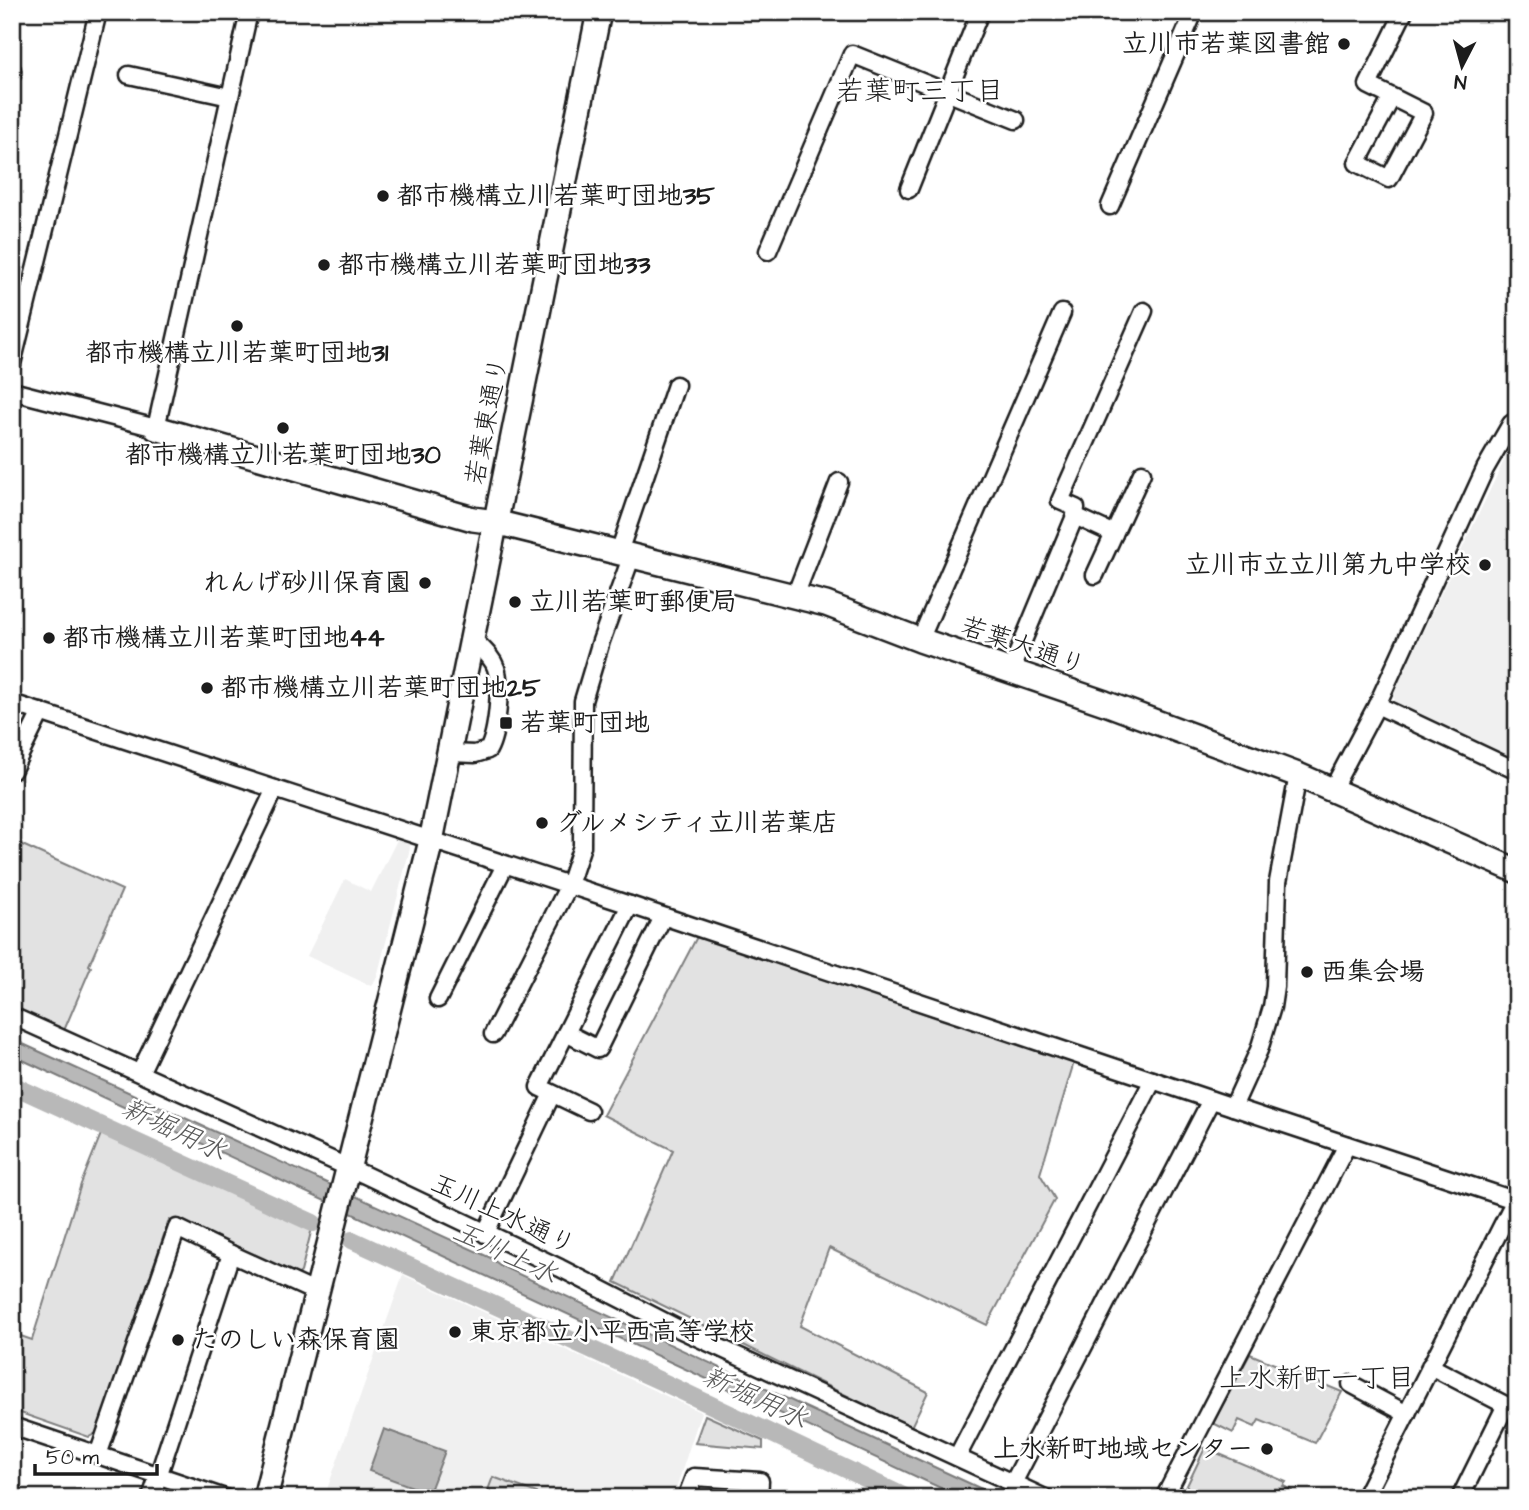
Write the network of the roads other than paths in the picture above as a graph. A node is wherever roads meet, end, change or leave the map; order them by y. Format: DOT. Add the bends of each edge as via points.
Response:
graph roads {
  1 [pos="98,12"];
  2 [pos="249,12"];
  3 [pos="599,12"];
  4 [pos="980,12"];
  5 [pos="1194,12"];
  6 [pos="1404,12"];
  7 [pos="129,75"];
  8 [pos="948,91"];
  9 [pos="230,97"];
  10 [pos="1392,97"];
  11 [pos="1016,120"];
  12 [pos="909,189"];
  13 [pos="1110,206"];
  14 [pos="768,251"];
  15 [pos="1144,311"];
  16 [pos="1062,313"];
  17 [pos="12,364"];
  18 [pos="676,385"];
  19 [pos="12,391"];
  20 [pos="1517,420"];
  21 [pos="156,428"];
  22 [pos="1142,473"];
  23 [pos="839,482"];
  24 [pos="1075,516"];
  25 [pos="495,522"];
  26 [pos="1114,534"];
  27 [pos="625,553"];
  28 [pos="1095,575"];
  29 [pos="795,596"];
  30 [pos="472,638"];
  31 [pos="920,640"];
  32 [pos="1010,672"];
  33 [pos="12,703"];
  34 [pos="1377,705"];
  35 [pos="41,712"];
  36 [pos="450,754"];
  37 [pos="12,771"];
  38 [pos="1517,771"];
  39 [pos="1298,775"];
  40 [pos="275,789"];
  41 [pos="1332,790"];
  42 [pos="431,841"];
  43 [pos="505,864"];
  44 [pos="1517,871"];
  45 [pos="569,885"];
  46 [pos="630,905"];
  47 [pos="663,917"];
  48 [pos="438,999"];
  49 [pos="12,1016"];
  50 [pos="566,1033"];
  51 [pos="493,1034"];
  52 [pos="139,1073"];
  53 [pos="1153,1080"];
  54 [pos="552,1094"];
  55 [pos="1211,1100"];
  56 [pos="1233,1107"];
  57 [pos="589,1111"];
  58 [pos="1347,1145"];
  59 [pos="347,1178"];
  60 [pos="1516,1201"];
  61 [pos="485,1234"];
  62 [pos="231,1255"];
  63 [pos="317,1293"];
  64 [pos="1430,1366"];
  65 [pos="1352,1384"];
  66 [pos="1513,1406"];
  67 [pos="1406,1414"];
  68 [pos="12,1426"];
  69 [pos="98,1455"];
  70 [pos="957,1457"];
  71 [pos="158,1475"];
  72 [pos="1013,1483"];
  73 [pos="151,1498"];
  74 [pos="225,1498"];
  75 [pos="265,1498"];
  76 [pos="686,1498"];
  77 [pos="759,1498"];
  78 [pos="1045,1498"];
  79 [pos="1164,1498"];
  80 [pos="1364,1498"];
  81 [pos="1460,1498"];
  1 -- 17 [label="street"];
  2 -- 9 [label="street"];
  3 -- 25 [label="street, 若葉東通り"];
  4 -- 8 [label="street"];
  5 -- 13 [label="street"];
  6 -- 10 [label="street" via="1368,85"];
  7 -- 9 [label="street"];
  8 -- 11 [label="street"];
  8 -- 12 [label="street"];
  8 -- 14 [label="street" via="852,54"];
  9 -- 21 [label="street"];
  10 -- 10 [label="street" via="1424,113 1389,178 1357,163"];
  15 -- 24 [label="street" via="1060,501 1076,508"];
  16 -- 31 [label="street"];
  18 -- 27 [label="street"];
  19 -- 21 [label="street"];
  20 -- 34 [label="street" via="1485,469"];
  21 -- 25 [label="street, 若葉大通り"];
  22 -- 26 [label="street"];
  23 -- 29 [label="street"];
  24 -- 26 [label="street"];
  24 -- 32 [label="street"];
  25 -- 27 [label="street, 若葉大通り"];
  25 -- 30 [label="street, 若葉東通り"];
  26 -- 28 [label="street"];
  27 -- 29 [label="street, 若葉大通り"];
  27 -- 45 [label="street" via="583,701 582,846"];
  29 -- 31 [label="street, 若葉大通り"];
  30 -- 36 [label="street, 若葉東通り"];
  30 -- 36 [label="street" via="497,671 494,738 488,750"];
  31 -- 32 [label="street, 若葉大通り"];
  32 -- 39 [label="street, 若葉大通り"];
  33 -- 35 [label="street"];
  34 -- 38 [label="street"];
  34 -- 41 [label="street"];
  35 -- 37 [label="street"];
  35 -- 40 [label="street"];
  36 -- 42 [label="street, 若葉東通り"];
  39 -- 41 [label="street, 若葉大通り"];
  39 -- 56 [label="street" via="1278,881 1272,1007"];
  40 -- 42 [label="street"];
  40 -- 52 [label="street"];
  41 -- 44 [label="street, 若葉大通り"];
  42 -- 43 [label="street"];
  42 -- 59 [label="street, 若葉東通り"];
  43 -- 45 [label="street"];
  43 -- 48 [label="street"];
  45 -- 46 [label="street"];
  45 -- 51 [label="street"];
  46 -- 47 [label="street"];
  46 -- 50 [label="street"];
  47 -- 50 [label="street" via="598,1049"];
  47 -- 53 [label="street"];
  49 -- 52 [label="street, 玉川上水通り"];
  50 -- 54 [label="street" via="539,1087"];
  52 -- 59 [label="street, 玉川上水通り"];
  53 -- 55 [label="street"];
  53 -- 70 [label="street"];
  54 -- 57 [label="street"];
  54 -- 61 [label="street"];
  55 -- 56 [label="street"];
  55 -- 72 [label="street"];
  56 -- 58 [label="street"];
  58 -- 60 [label="street"];
  58 -- 79 [label="street"];
  59 -- 61 [label="street, 玉川上水通り"];
  59 -- 63 [label="street, 若葉東通り"];
  60 -- 64 [label="street"];
  61 -- 70 [label="street, 玉川上水通り"];
  62 -- 63 [label="street"];
  62 -- 69 [label="street" via="177,1228"];
  62 -- 71 [label="street"];
  63 -- 75 [label="street, 若葉東通り"];
  64 -- 66 [label="street"];
  64 -- 67 [label="street"];
  65 -- 67 [label="street"];
  66 -- 81 [label="street"];
  67 -- 80 [label="street"];
  68 -- 69 [label="street"];
  69 -- 71 [label="street"];
  70 -- 72 [label="street, 玉川上水通り"];
  71 -- 73 [label="street"];
  71 -- 74 [label="street"];
  72 -- 78 [label="street, 玉川上水通り"];
  76 -- 77 [label="street" via="694,1477 760,1482"];
}
